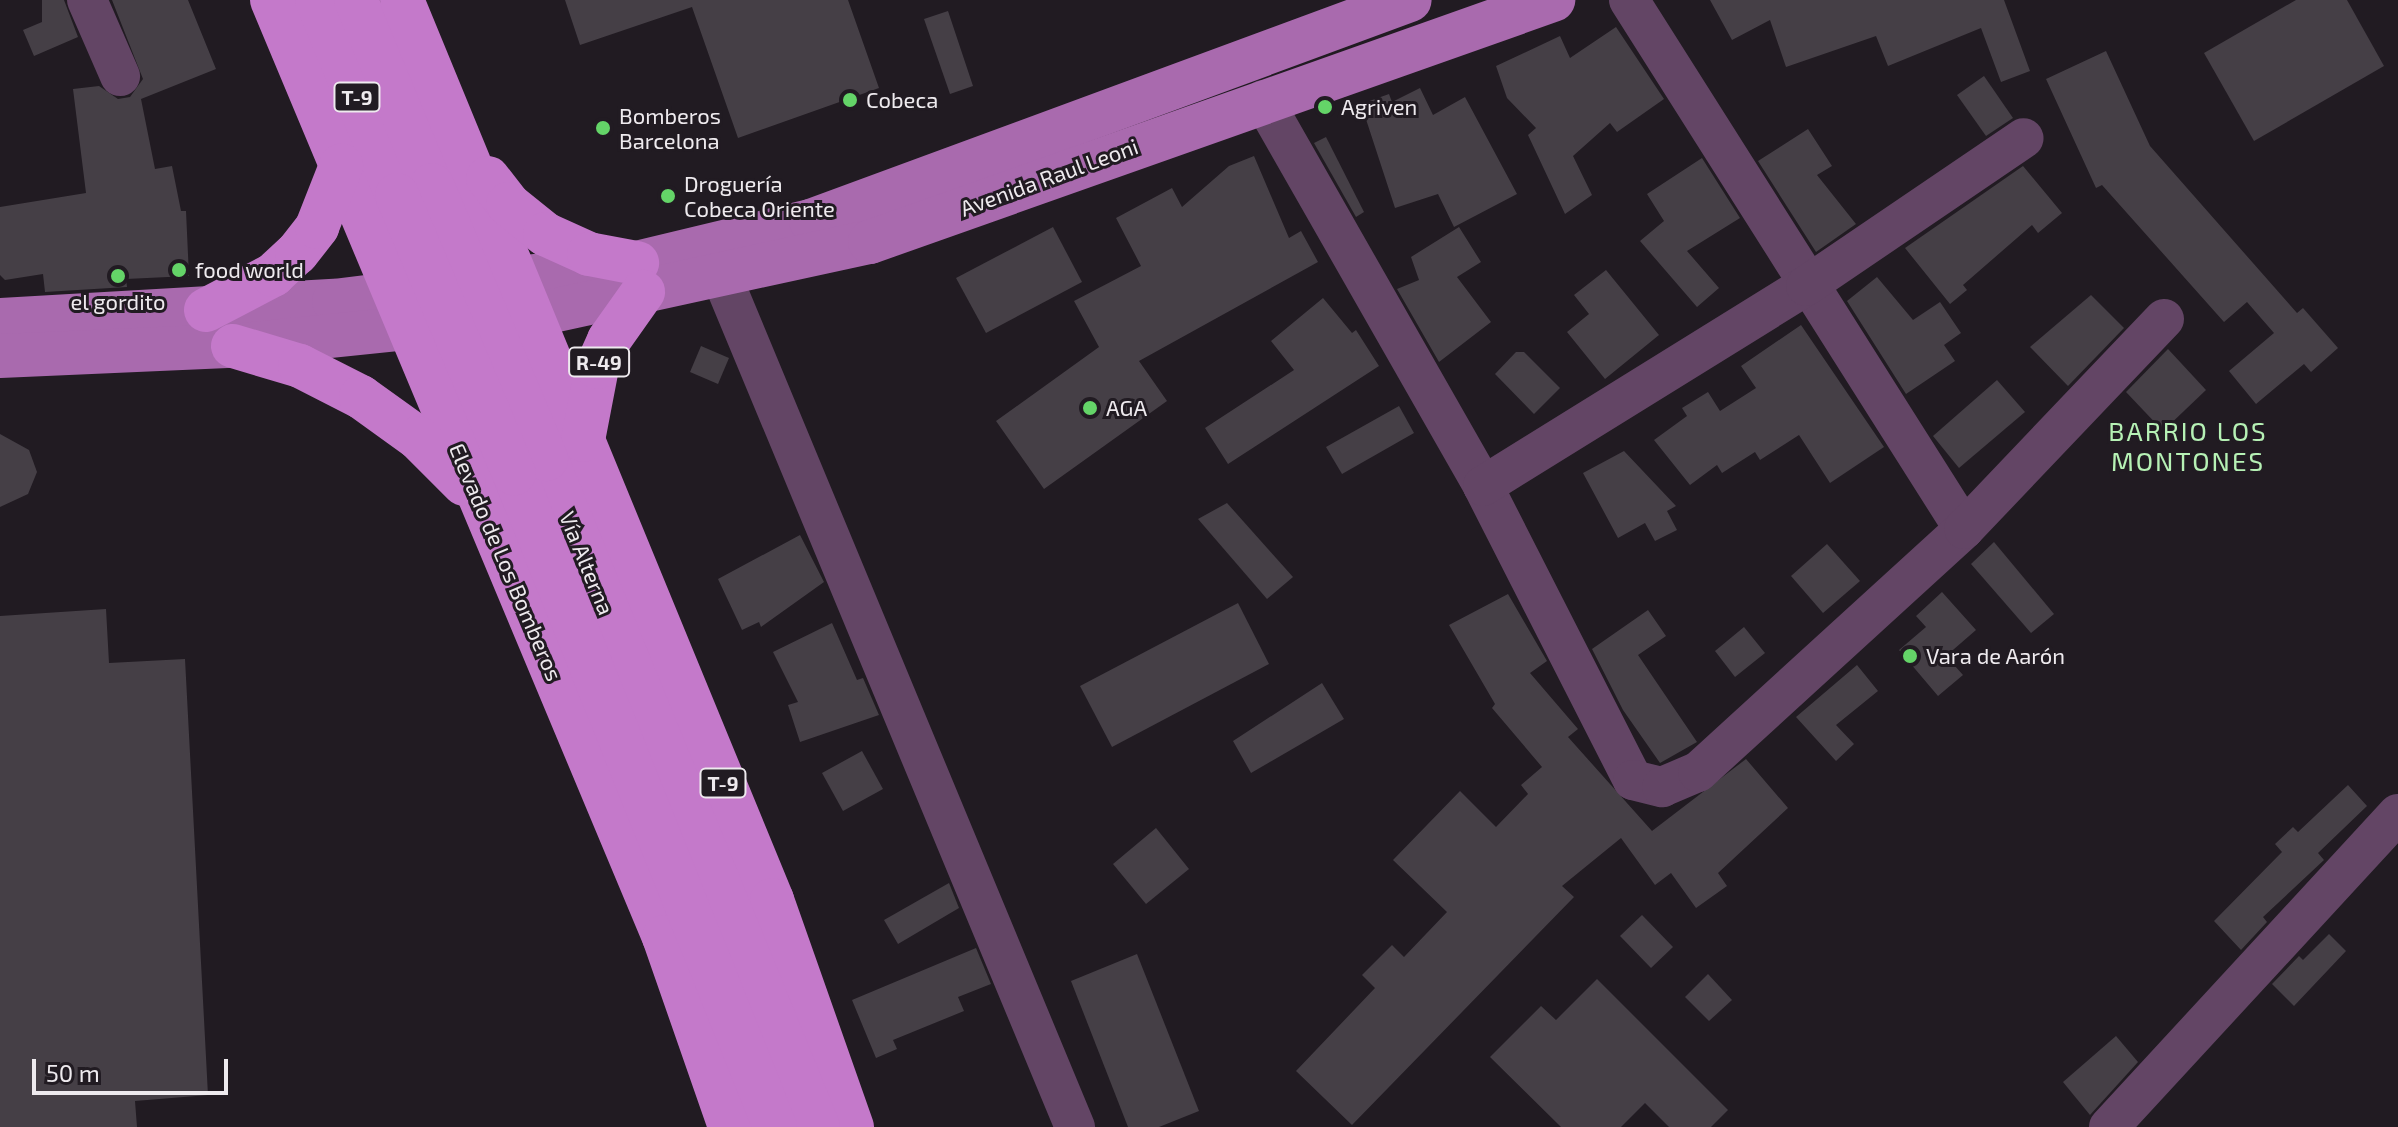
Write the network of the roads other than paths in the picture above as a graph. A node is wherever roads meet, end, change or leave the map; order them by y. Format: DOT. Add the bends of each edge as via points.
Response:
graph roads {
  1 [pos="87,0"];
  2 [pos="272,0"];
  3 [pos="317,0"];
  4 [pos="356,0"];
  5 [pos="402,0"];
  6 [pos="1410,0"];
  7 [pos="1553,0"];
  8 [pos="1629,0"];
  9 [pos="120,76"];
  10 [pos="1263,100"];
  11 [pos="451,122"];
  12 [pos="2024,138"];
  13 [pos="341,166"];
  14 [pos="415,190"];
  15 [pos="519,275"];
  16 [pos="721,275"];
  17 [pos="640,277"];
  18 [pos="1806,286"];
  19 [pos="206,310"];
  20 [pos="401,312"];
  21 [pos="534,315"];
  22 [pos="2164,319"];
  23 [pos="0,320"];
  24 [pos="233,346"];
  25 [pos="0,356"];
  26 [pos="548,458"];
  27 [pos="1483,486"];
  28 [pos="486,512"];
  29 [pos="1964,529"];
  30 [pos="2398,814"];
  31 [pos="730,1127"];
  32 [pos="775,1127"];
  33 [pos="818,1127"];
  34 [pos="852,1127"];
  35 [pos="1075,1127"];
  36 [pos="2109,1127"];
  1 -- 9 [label="street"];
  2 -- 13 [label="highway, Elevado de Los Bomberos / T-9"];
  3 -- 14 [label="highway, T-9"];
  4 -- 14 [label="highway, T-9"];
  5 -- 11 [label="highway, Elevado de Los Bomberos / T-9"];
  6 -- 17 [label="main road, Avenida Raul Leoni" via="811,221"];
  7 -- 10 [label="main road, Avenida Raul Leoni"];
  8 -- 18 [label="street"];
  10 -- 16 [label="main road, Avenida Raul Leoni" via="870,242"];
  10 -- 27 [label="street"];
  11 -- 15 [label="highway, Elevado de Los Bomberos / T-9"];
  11 -- 17 [label="highway, T-9" via="508,204 545,234"];
  12 -- 18 [label="street"];
  13 -- 19 [label="highway" via="327,207 297,253 264,281"];
  13 -- 20 [label="highway, Elevado de Los Bomberos / T-9"];
  14 -- 26 [label="highway, Elevado de Los Bomberos / T-9, bridge"];
  15 -- 17 [label="main road, Avenida Raul Leoni"];
  15 -- 20 [label="main road, Avenida Raul Leoni"];
  15 -- 21 [label="highway, Elevado de Los Bomberos / T-9"];
  16 -- 17 [label="main road, Avenida Raul Leoni"];
  16 -- 35 [label="street"];
  17 -- 21 [label="main road, Avenida Raul Leoni"];
  17 -- 26 [label="highway, R-49"];
  18 -- 27 [label="street"];
  18 -- 29 [label="street"];
  19 -- 20 [label="main road"];
  19 -- 23 [label="main road"];
  20 -- 21 [label="main road, Avenida Raul Leoni"];
  20 -- 24 [label="main road"];
  20 -- 28 [label="highway, Elevado de Los Bomberos / T-9"];
  21 -- 26 [label="highway, Elevado de Los Bomberos / T-9"];
  22 -- 29 [label="street"];
  24 -- 25 [label="main road"];
  24 -- 28 [label="highway, T-9" via="300,366 370,403 418,438"];
  26 -- 32 [label="highway, Elevado de Los Bomberos / T-9"];
  26 -- 33 [label="highway, Vía Alterna / T-9"];
  26 -- 34 [label="highway, Elevado de Los Bomberos / T-9" via="772,900"];
  27 -- 29 [label="street" via="1633,780 1662,787 1698,772"];
  28 -- 31 [label="highway, Elevado de Los Bomberos / T-9" via="664,937"];
  30 -- 36 [label="street"];
}
